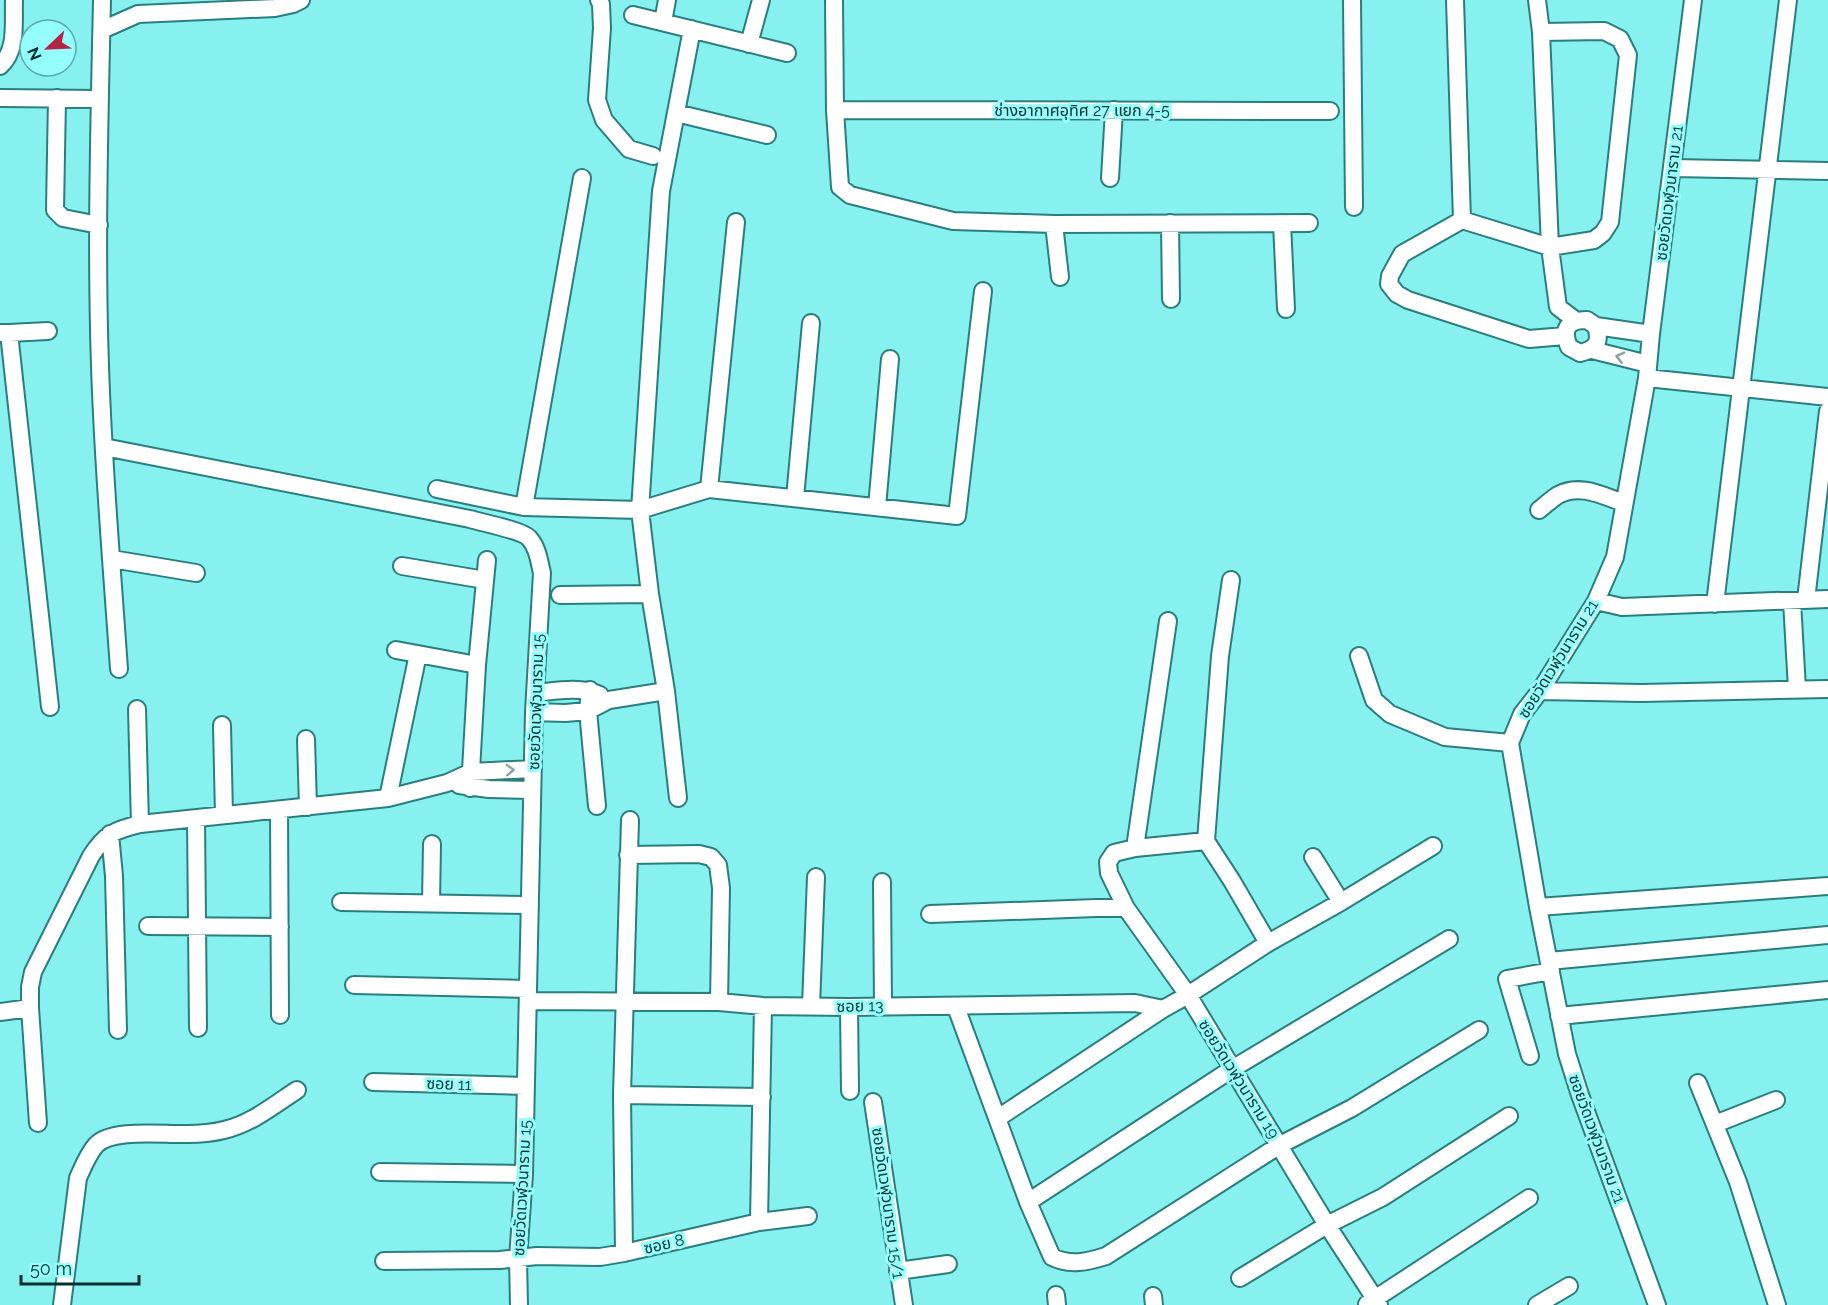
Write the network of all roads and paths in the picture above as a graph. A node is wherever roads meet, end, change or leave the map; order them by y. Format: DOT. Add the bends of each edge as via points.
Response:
graph roads {
  1 [pos="14,0"];
  2 [pos="102,0"];
  3 [pos="301,0"];
  4 [pos="599,0"];
  5 [pos="668,0"];
  6 [pos="761,0"];
  7 [pos="834,0"];
  8 [pos="1352,0"];
  9 [pos="1455,0"];
  10 [pos="1537,0"];
  11 [pos="1693,0"];
  12 [pos="1788,0"];
  13 [pos="633,15"];
  14 [pos="663,22"];
  15 [pos="692,29"];
  16 [pos="102,30"];
  17 [pos="1541,32"];
  18 [pos="749,44"];
  19 [pos="787,53"];
  20 [pos="0,66"];
  21 [pos="0,98"];
  22 [pos="57,98"];
  23 [pos="99,99"];
  24 [pos="835,110"];
  25 [pos="1114,110"];
  26 [pos="1330,111"];
  27 [pos="676,112"];
  28 [pos="767,135"];
  29 [pos="653,156"];
  30 [pos="1672,168"];
  31 [pos="1767,170"];
  32 [pos="1828,171"];
  33 [pos="582,178"];
  34 [pos="1110,178"];
  35 [pos="1354,207"];
  36 [pos="1462,220"];
  37 [pos="736,222"];
  38 [pos="1170,223"];
  39 [pos="1282,223"];
  40 [pos="1309,223"];
  41 [pos="1054,224"];
  42 [pos="99,225"];
  43 [pos="1550,247"];
  44 [pos="1060,276"];
  45 [pos="983,291"];
  46 [pos="1171,299"];
  47 [pos="1286,309"];
  48 [pos="1575,320"];
  49 [pos="811,322"];
  50 [pos="1596,326"];
  51 [pos="48,331"];
  52 [pos="5,333"];
  53 [pos="1651,334"];
  54 [pos="1564,336"];
  55 [pos="1592,350"];
  56 [pos="890,359"];
  57 [pos="1648,371"];
  58 [pos="1741,387"];
  59 [pos="1828,397"];
  60 [pos="1828,411"];
  61 [pos="104,447"];
  62 [pos="1824,480"];
  63 [pos="437,489"];
  64 [pos="709,489"];
  65 [pos="795,498"];
  66 [pos="1624,503"];
  67 [pos="524,507"];
  68 [pos="877,507"];
  69 [pos="640,510"];
  70 [pos="1539,510"];
  71 [pos="112,559"];
  72 [pos="487,561"];
  73 [pos="402,566"];
  74 [pos="196,573"];
  75 [pos="485,580"];
  76 [pos="1231,580"];
  77 [pos="650,594"];
  78 [pos="560,595"];
  79 [pos="1828,599"];
  80 [pos="1799,600"];
  81 [pos="1596,602"];
  82 [pos="1715,604"];
  83 [pos="1168,621"];
  84 [pos="396,650"];
  85 [pos="418,654"];
  86 [pos="1359,656"];
  87 [pos="477,664"];
  88 [pos="119,669"];
  89 [pos="1797,689"];
  90 [pos="1828,689"];
  91 [pos="590,690"];
  92 [pos="666,691"];
  93 [pos="1540,691"];
  94 [pos="535,693"];
  95 [pos="609,700"];
  96 [pos="50,707"];
  97 [pos="137,709"];
  98 [pos="588,711"];
  99 [pos="534,712"];
  100 [pos="222,725"];
  101 [pos="306,739"];
  102 [pos="1509,743"];
  103 [pos="533,769"];
  104 [pos="471,780"];
  105 [pos="532,790"];
  106 [pos="388,798"];
  107 [pos="678,798"];
  108 [pos="597,806"];
  109 [pos="308,807"];
  110 [pos="279,810"];
  111 [pos="224,815"];
  112 [pos="196,818"];
  113 [pos="630,820"];
  114 [pos="140,824"];
  115 [pos="110,834"];
  116 [pos="1206,841"];
  117 [pos="432,844"];
  118 [pos="1433,846"];
  119 [pos="1135,848"];
  120 [pos="628,855"];
  121 [pos="1313,857"];
  122 [pos="816,877"];
  123 [pos="882,882"];
  124 [pos="1828,886"];
  125 [pos="341,902"];
  126 [pos="1341,902"];
  127 [pos="430,903"];
  128 [pos="530,904"];
  129 [pos="1538,907"];
  130 [pos="1126,908"];
  131 [pos="930,914"];
  132 [pos="197,926"];
  133 [pos="148,927"];
  134 [pos="279,927"];
  135 [pos="1828,935"];
  136 [pos="1449,939"];
  137 [pos="1268,943"];
  138 [pos="1550,966"];
  139 [pos="354,985"];
  140 [pos="1828,990"];
  141 [pos="528,995"];
  142 [pos="1188,995"];
  143 [pos="624,1002"];
  144 [pos="719,1002"];
  145 [pos="764,1006"];
  146 [pos="811,1006"];
  147 [pos="883,1006"];
  148 [pos="849,1007"];
  149 [pos="956,1007"];
  150 [pos="30,1008"];
  151 [pos="1163,1009"];
  152 [pos="0,1012"];
  153 [pos="280,1015"];
  154 [pos="1559,1016"];
  155 [pos="198,1028"];
  156 [pos="118,1030"];
  157 [pos="1479,1030"];
  158 [pos="1530,1056"];
  159 [pos="1233,1069"];
  160 [pos="373,1082"];
  161 [pos="1698,1083"];
  162 [pos="526,1086"];
  163 [pos="297,1090"];
  164 [pos="850,1091"];
  165 [pos="622,1095"];
  166 [pos="762,1097"];
  167 [pos="1776,1100"];
  168 [pos="873,1102"];
  169 [pos="1509,1116"];
  170 [pos="998,1118"];
  171 [pos="38,1123"];
  172 [pos="1715,1124"];
  173 [pos="1280,1145"];
  174 [pos="380,1172"];
  175 [pos="524,1174"];
  176 [pos="1529,1198"];
  177 [pos="1029,1202"];
  178 [pos="808,1216"];
  179 [pos="759,1222"];
  180 [pos="1327,1225"];
  181 [pos="624,1253"];
  182 [pos="518,1259"];
  183 [pos="384,1261"];
  184 [pos="948,1264"];
  185 [pos="898,1271"];
  186 [pos="1240,1278"];
  187 [pos="1569,1286"];
  188 [pos="1373,1303"];
  189 [pos="62,1305"];
  190 [pos="519,1305"];
  191 [pos="904,1305"];
  192 [pos="1538,1305"];
  193 [pos="1657,1305"];
  194 [pos="1777,1305"];
  1 -- 20 [label="street" via="12,50"];
  2 -- 16 [label="street"];
  3 -- 16 [label="street" via="275,8 138,14"];
  4 -- 29 [label="street" via="602,28 597,100 604,120 617,137 629,148"];
  5 -- 14 [label="street"];
  6 -- 18 [label="street"];
  7 -- 24 [label="street"];
  8 -- 35 [label="street"];
  9 -- 36 [label="street"];
  10 -- 17 [label="street"];
  11 -- 30 [label="street, ซอยวัดเวฬุวนาราม 21"];
  12 -- 31 [label="street"];
  13 -- 14 [label="street"];
  14 -- 15 [label="street"];
  15 -- 18 [label="street"];
  15 -- 27 [label="street"];
  16 -- 23 [label="street"];
  17 -- 43 [label="street"];
  17 -- 43 [label="street" via="1604,31 1620,39 1628,55 1610,222 1594,240"];
  18 -- 19 [label="street"];
  21 -- 22 [label="street"];
  22 -- 23 [label="street"];
  22 -- 42 [label="street" via="56,210 63,218"];
  23 -- 42 [label="street"];
  24 -- 25 [label="street, ช่างอากาศอุทิศ 27 แยก 4-5"];
  24 -- 41 [label="street" via="840,187 850,195 953,221"];
  25 -- 26 [label="street, ช่างอากาศอุทิศ 27 แยก 4-5"];
  25 -- 34 [label="street"];
  27 -- 28 [label="street"];
  27 -- 69 [label="street" via="661,191"];
  30 -- 31 [label="street"];
  30 -- 53 [label="street, ซอยวัดเวฬุวนาราม 21"];
  31 -- 32 [label="street"];
  31 -- 58 [label="street"];
  33 -- 67 [label="street"];
  36 -- 43 [label="street"];
  36 -- 54 [label="street" via="1402,254 1389,284 1397,294 1529,339"];
  37 -- 64 [label="street"];
  38 -- 39 [label="street"];
  38 -- 41 [label="street"];
  38 -- 46 [label="street"];
  39 -- 40 [label="street"];
  39 -- 47 [label="street"];
  41 -- 44 [label="street"];
  42 -- 61 [label="street"];
  43 -- 48 [label="street" via="1558,307"];
  45 -- 68 [label="street" via="957,516"];
  48 -- 50 [label="street" via="1587,320"];
  48 -- 54 [label="street"];
  49 -- 65 [label="street"];
  50 -- 53 [label="street"];
  50 -- 55 [label="street" via="1597,343"];
  51 -- 52 [label="street"];
  52 -- 96 [label="street"];
  53 -- 57 [label="street, ซอยวัดเวฬุวนาราม 21"];
  54 -- 55 [label="street" via="1569,347 1580,353"];
  57 -- 55 [label="street, one-way"];
  56 -- 68 [label="street"];
  57 -- 58 [label="street"];
  57 -- 66 [label="street, ซอยวัดเวฬุวนาราม 21"];
  58 -- 59 [label="street"];
  58 -- 82 [label="street"];
  60 -- 62 [label="street"];
  61 -- 71 [label="street"];
  61 -- 94 [label="street, ซอยวัดเวฬุวนาราม 15" via="470,519 528,537 538,552 542,573"];
  62 -- 80 [label="street"];
  63 -- 67 [label="street"];
  64 -- 65 [label="street"];
  64 -- 69 [label="street"];
  65 -- 68 [label="street"];
  66 -- 70 [label="street" via="1576,490 1559,495"];
  66 -- 81 [label="street, ซอยวัดเวฬุวนาราม 21" via="1615,557"];
  67 -- 69 [label="street"];
  69 -- 77 [label="street"];
  71 -- 74 [label="street"];
  71 -- 88 [label="street"];
  72 -- 75 [label="street"];
  73 -- 75 [label="street"];
  75 -- 87 [label="street"];
  76 -- 116 [label="street" via="1220,656"];
  77 -- 78 [label="street"];
  77 -- 92 [label="street"];
  79 -- 80 [label="street"];
  80 -- 82 [label="street"];
  80 -- 89 [label="street"];
  81 -- 82 [label="street" via="1622,607"];
  81 -- 93 [label="street, ซอยวัดเวฬุวนาราม 21"];
  83 -- 119 [label="street"];
  84 -- 85 [label="street"];
  85 -- 87 [label="street"];
  85 -- 106 [label="street"];
  86 -- 102 [label="street" via="1374,700 1390,714 1445,737"];
  87 -- 104 [label="street"];
  89 -- 90 [label="street"];
  89 -- 93 [label="street"];
  91 -- 94 [label="street"];
  91 -- 95 [label="street"];
  91 -- 98 [label="street"];
  92 -- 95 [label="street"];
  92 -- 107 [label="street"];
  93 -- 102 [label="street, ซอยวัดเวฬุวนาราม 21" via="1522,714"];
  94 -- 99 [label="street, ซอยวัดเวฬุวนาราม 15"];
  95 -- 98 [label="street"];
  97 -- 114 [label="street"];
  98 -- 99 [label="street"];
  98 -- 108 [label="street"];
  99 -- 103 [label="street, ซอยวัดเวฬุวนาราม 15"];
  100 -- 111 [label="street"];
  101 -- 109 [label="street"];
  102 -- 129 [label="street, ซอยวัดเวฬุวนาราม 21"];
  104 -- 103 [label="street, one-way"];
  103 -- 105 [label="street, ซอยวัดเวฬุวนาราม 15"];
  104 -- 105 [label="street"];
  104 -- 106 [label="street"];
  105 -- 128 [label="street, ซอยวัดเวฬุวนาราม 15"];
  106 -- 109 [label="street"];
  109 -- 110 [label="street"];
  110 -- 111 [label="street"];
  110 -- 134 [label="street"];
  111 -- 112 [label="street"];
  112 -- 114 [label="street"];
  112 -- 132 [label="street"];
  113 -- 120 [label="street"];
  114 -- 115 [label="street"];
  115 -- 150 [label="street" via="91,856 33,972"];
  115 -- 156 [label="street"];
  116 -- 119 [label="street"];
  116 -- 137 [label="street"];
  117 -- 127 [label="street"];
  118 -- 126 [label="street"];
  119 -- 130 [label="street, ซอยวัดเวฬุวนาราม 19" via="1114,853 1108,862 1109,873"];
  120 -- 143 [label="street"];
  120 -- 144 [label="street" via="699,854 711,857 718,865"];
  121 -- 126 [label="street"];
  122 -- 146 [label="street"];
  123 -- 147 [label="street"];
  124 -- 129 [label="street"];
  125 -- 127 [label="street"];
  126 -- 137 [label="street"];
  127 -- 128 [label="street"];
  128 -- 141 [label="street, ซอยวัดเวฬุวนาราม 15"];
  129 -- 138 [label="street, ซอยวัดเวฬุวนาราม 21"];
  130 -- 131 [label="street"];
  130 -- 142 [label="street, ซอยวัดเวฬุวนาราม 19"];
  132 -- 133 [label="street"];
  132 -- 134 [label="street"];
  132 -- 155 [label="street"];
  134 -- 153 [label="street"];
  135 -- 138 [label="street"];
  136 -- 159 [label="street"];
  137 -- 142 [label="street"];
  138 -- 154 [label="street, ซอยวัดเวฬุวนาราม 21"];
  138 -- 158 [label="street" via="1507,979"];
  139 -- 141 [label="street, ซอย 13"];
  140 -- 154 [label="street"];
  141 -- 143 [label="street, ซอย 13"];
  141 -- 162 [label="street, ซอยวัดเวฬุวนาราม 15"];
  142 -- 151 [label="street"];
  142 -- 159 [label="street, ซอยวัดเวฬุวนาราม 19"];
  143 -- 144 [label="street, ซอย 13"];
  143 -- 165 [label="street"];
  144 -- 145 [label="street, ซอย 13"];
  145 -- 146 [label="street, ซอย 13"];
  145 -- 166 [label="street"];
  146 -- 148 [label="street, ซอย 13"];
  147 -- 148 [label="street, ซอย 13"];
  147 -- 149 [label="street, ซอย 13"];
  148 -- 164 [label="street"];
  149 -- 151 [label="street, ซอย 13" via="1135,1003"];
  149 -- 170 [label="street"];
  150 -- 152 [label="street"];
  150 -- 171 [label="street"];
  151 -- 170 [label="street"];
  154 -- 193 [label="street, ซอยวัดเวฬุวนาราม 21" via="1580,1095"];
  157 -- 173 [label="street" via="1352,1108"];
  159 -- 173 [label="street, ซอยวัดเวฬุวนาราม 19"];
  159 -- 177 [label="street"];
  160 -- 162 [label="street, ซอย 11"];
  161 -- 172 [label="street"];
  162 -- 175 [label="street, ซอยวัดเวฬุวนาราม 15"];
  163 -- 189 [label="street" via="244,1124 223,1131 134,1134 97,1144 78,1178"];
  165 -- 166 [label="street"];
  165 -- 181 [label="street"];
  166 -- 179 [label="street"];
  167 -- 172 [label="street"];
  168 -- 185 [label="street, ซอยวัดเวฬุวนาราม 15/1"];
  169 -- 180 [label="street" via="1383,1197"];
  170 -- 177 [label="street"];
  172 -- 194 [label="street"];
  173 -- 177 [label="street" via="1106,1256 1083,1263 1062,1262 1052,1257"];
  173 -- 180 [label="street, ซอยวัดเวฬุวนาราม 19"];
  174 -- 175 [label="street"];
  175 -- 182 [label="street, ซอยวัดเวฬุวนาราม 15"];
  176 -- 188 [label="street"];
  178 -- 179 [label="street, ซอย 8"];
  179 -- 181 [label="street, ซอย 8"];
  180 -- 186 [label="street"];
  180 -- 188 [label="street, ซอยวัดเวฬุวนาราม 19"];
  181 -- 182 [label="street, ซอย 8"];
  182 -- 183 [label="street, ซอย 8"];
  182 -- 190 [label="street, ซอยวัดเวฬุวนาราม 15"];
  184 -- 185 [label="street"];
  185 -- 191 [label="street, ซอยวัดเวฬุวนาราม 15/1"];
  187 -- 192 [label="street"];
}
